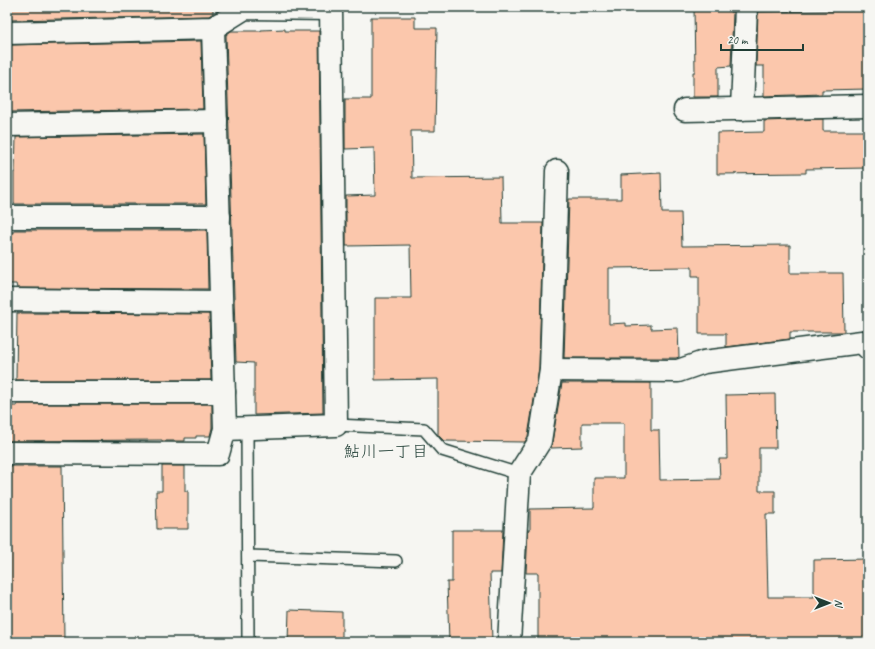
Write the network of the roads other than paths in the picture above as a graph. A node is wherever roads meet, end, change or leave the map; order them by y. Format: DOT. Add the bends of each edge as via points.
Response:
graph roads {
  1 [pos="746,7"];
  2 [pos="331,8"];
  3 [pos="213,28"];
  4 [pos="7,33"];
  5 [pos="868,106"];
  6 [pos="742,109"];
  7 [pos="685,110"];
  8 [pos="216,121"];
  9 [pos="7,125"];
  10 [pos="557,171"];
  11 [pos="7,217"];
  12 [pos="219,217"];
  13 [pos="7,300"];
  14 [pos="221,302"];
  15 [pos="868,348"];
  16 [pos="550,370"];
  17 [pos="7,392"];
  18 [pos="224,392"];
  19 [pos="336,425"];
  20 [pos="247,428"];
  21 [pos="225,429"];
  22 [pos="7,453"];
  23 [pos="519,474"];
  24 [pos="248,556"];
  25 [pos="396,561"];
  26 [pos="248,642"];
  27 [pos="509,642"];
  1 -- 6 [label="street"];
  2 -- 3 [label="street" via="246,8"];
  2 -- 19 [label="street"];
  3 -- 4 [label="street"];
  3 -- 8 [label="street"];
  5 -- 6 [label="street"];
  6 -- 7 [label="street"];
  8 -- 9 [label="street"];
  8 -- 12 [label="street"];
  10 -- 16 [label="street"];
  11 -- 12 [label="street"];
  12 -- 14 [label="street"];
  13 -- 14 [label="street"];
  14 -- 18 [label="street"];
  15 -- 16 [label="street" via="862,342 712,360 678,371"];
  16 -- 23 [label="street" via="540,441"];
  17 -- 18 [label="street"];
  18 -- 21 [label="street"];
  19 -- 20 [label="street"];
  19 -- 23 [label="lane" via="424,429 442,450"];
  20 -- 21 [label="street"];
  20 -- 24 [label="lane"];
  21 -- 22 [label="street" via="218,454"];
  23 -- 27 [label="street"];
  24 -- 25 [label="lane"];
  24 -- 26 [label="lane"];
}
